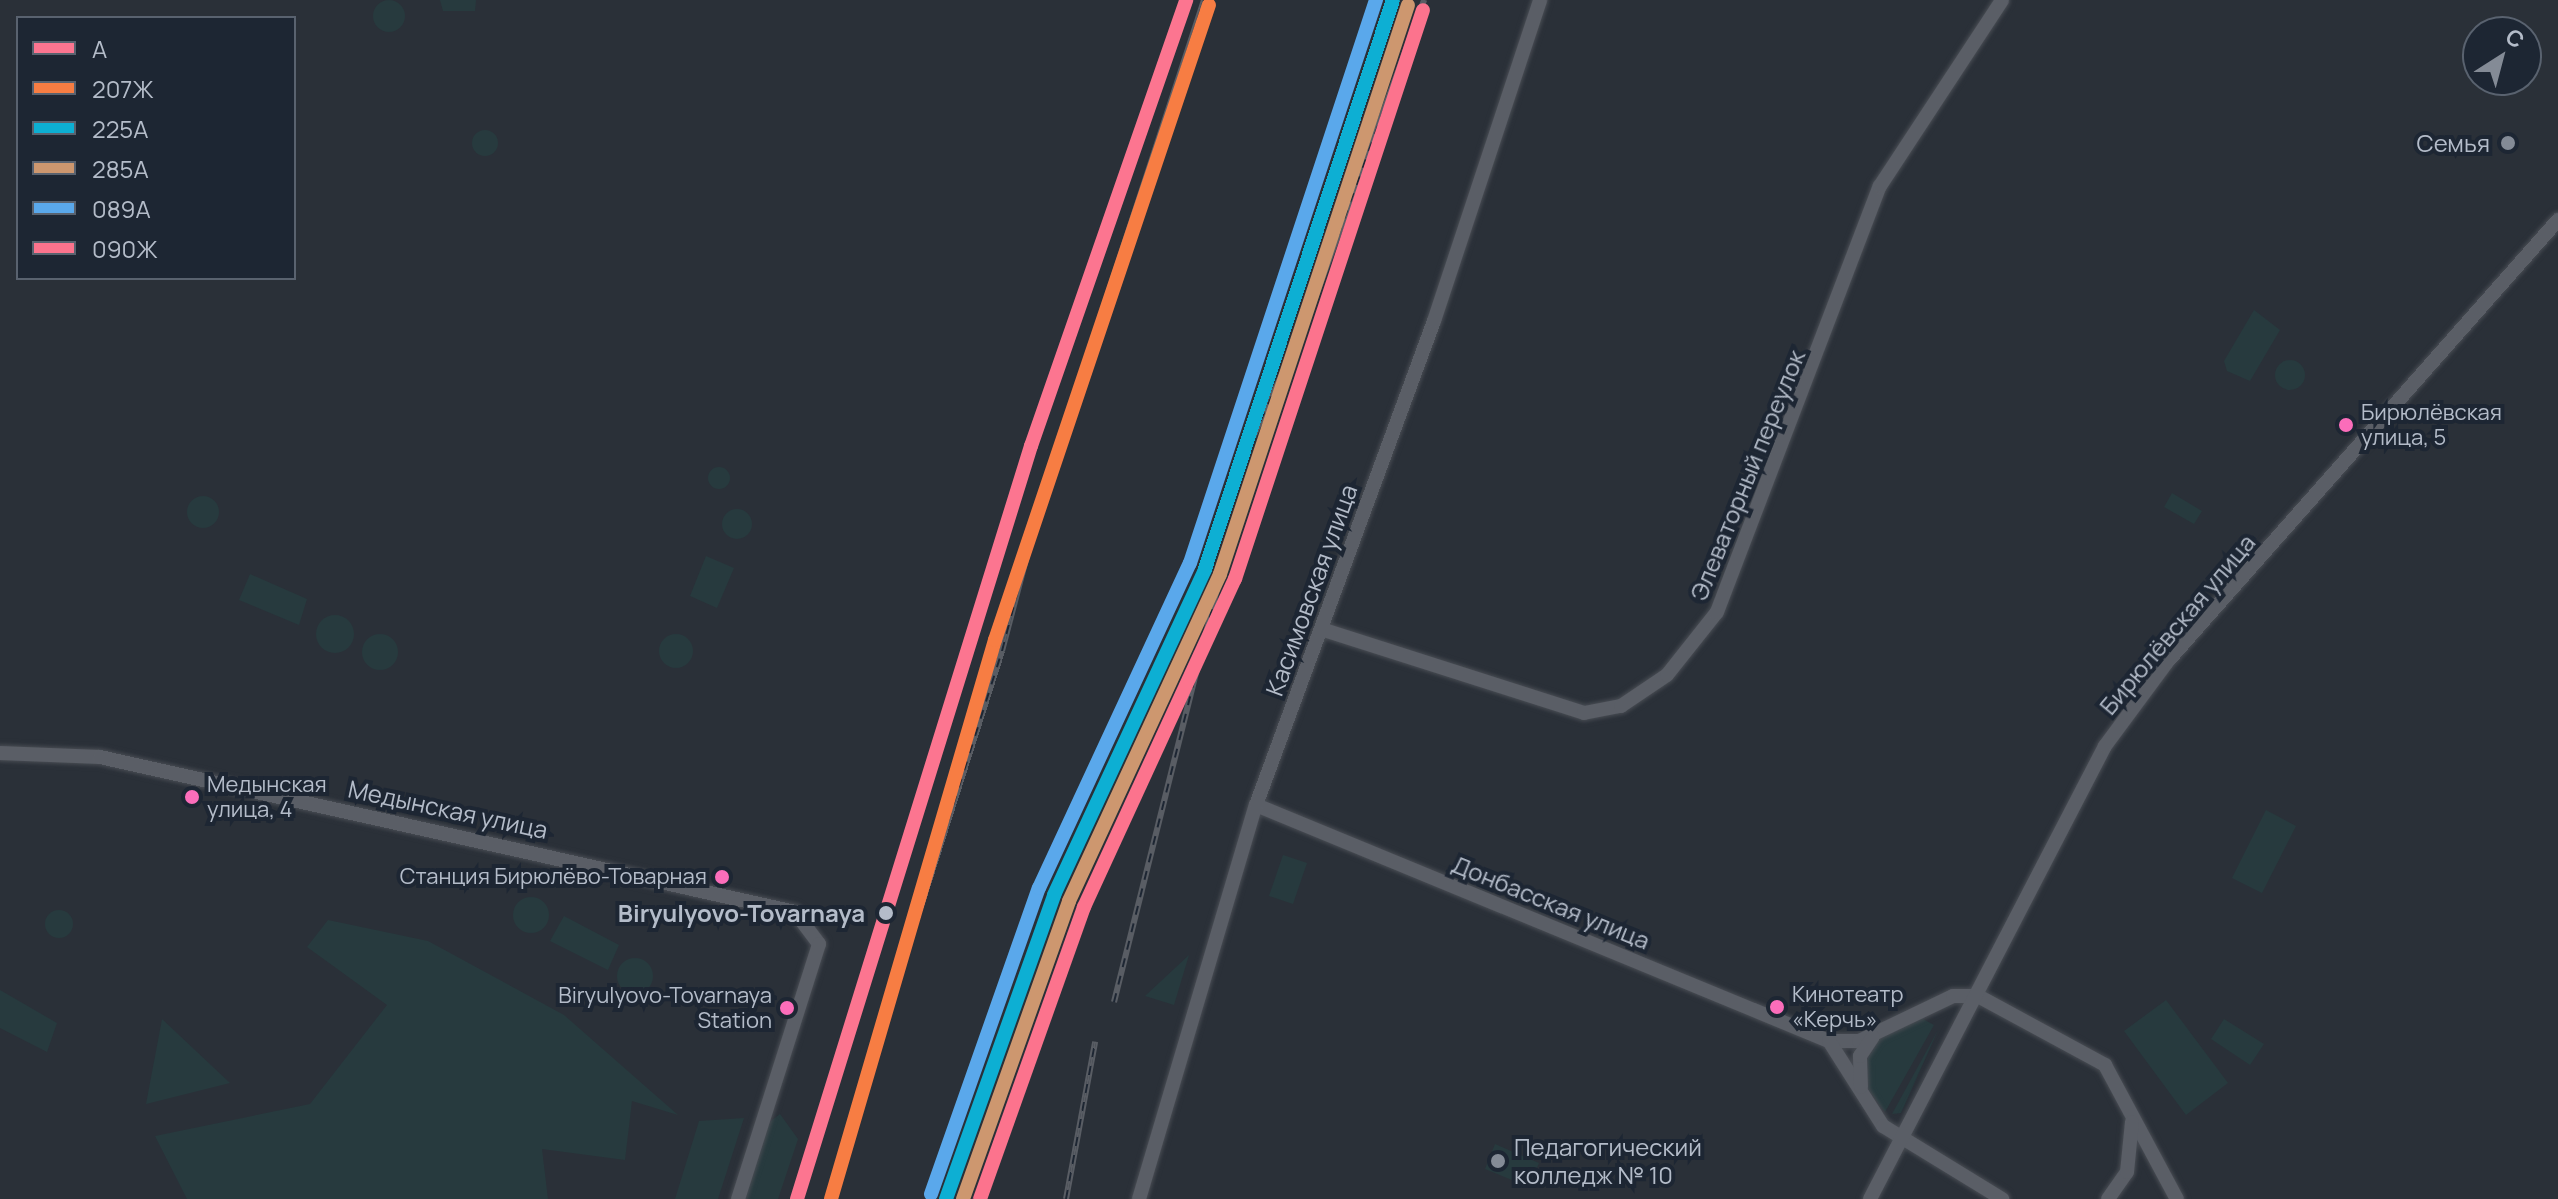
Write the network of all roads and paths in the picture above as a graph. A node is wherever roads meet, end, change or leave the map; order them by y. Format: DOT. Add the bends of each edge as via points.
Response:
graph roads {
  1 [pos="1540,0"];
  2 [pos="2002,0"];
  3 [pos="2558,220"];
  4 [pos="1321,629"];
  5 [pos="0,753"];
  6 [pos="1256,805"];
  7 [pos="1978,996"];
  8 [pos="1883,1029"];
  9 [pos="1829,1041"];
  10 [pos="1862,1093"];
  11 [pos="2132,1117"];
  12 [pos="1901,1141"];
  13 [pos="2169,1198"];
  14 [pos="738,1199"];
  15 [pos="1139,1199"];
  16 [pos="1870,1199"];
  17 [pos="2002,1199"];
  18 [pos="2108,1199"];
  1 -- 4 [label="street, Касимовская улица"];
  2 -- 4 [label="street, Элеваторный переулок" via="1880,186 1717,612 1673,669 1621,706 1584,713"];
  3 -- 7 [label="street, Бирюлёвская улица" via="2120,725"];
  4 -- 6 [label="street, Касимовская улица"];
  5 -- 14 [label="street, Медынская улица" via="100,757 639,871 795,912 819,944"];
  6 -- 9 [label="street, Донбасская улица"];
  6 -- 15 [label="street, Касимовская улица"];
  7 -- 8 [label="street" via="1953,996"];
  7 -- 11 [label="street" via="2105,1065"];
  7 -- 12 [label="street, Бирюлёвская улица"];
  8 -- 9 [label="street" via="1849,1043"];
  8 -- 10 [label="street" via="1860,1056"];
  9 -- 10 [label="street"];
  10 -- 12 [label="street"];
  11 -- 13 [label="street"];
  11 -- 18 [label="street" via="2127,1172"];
  12 -- 16 [label="street, Бирюлёвская улица"];
  12 -- 17 [label="street"];
}
